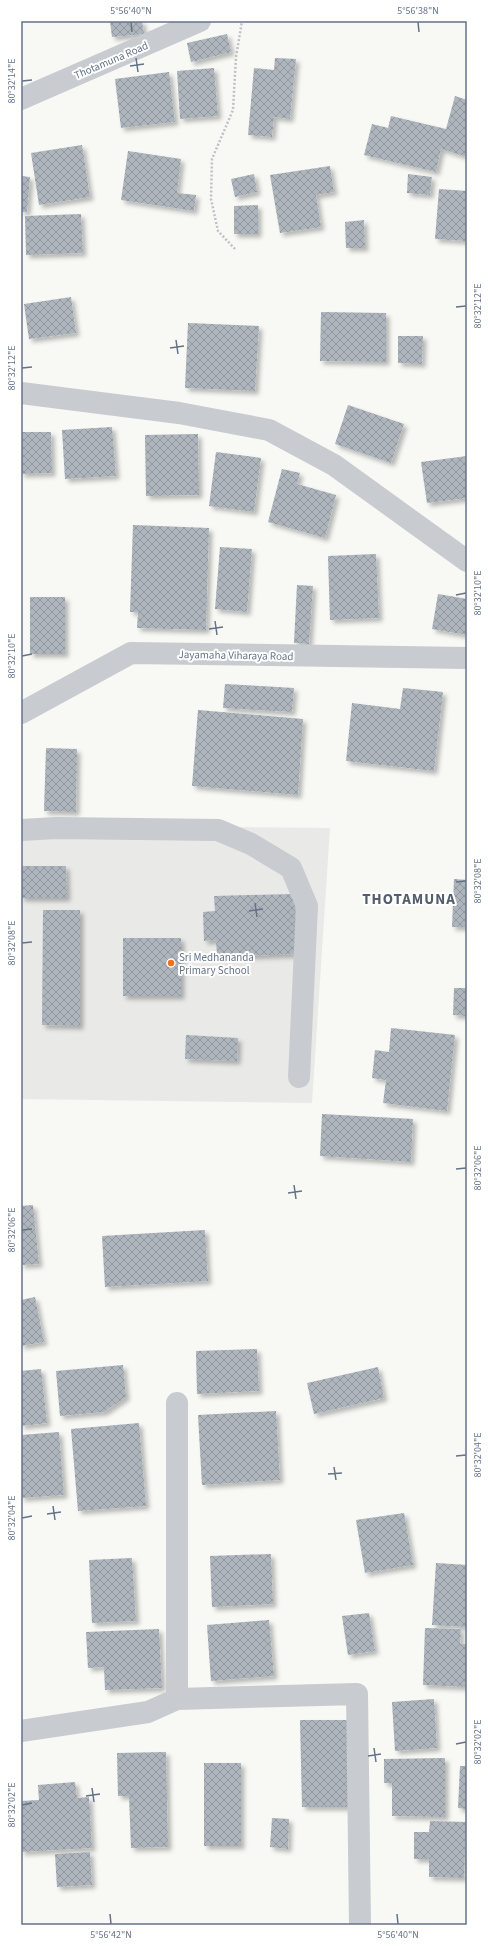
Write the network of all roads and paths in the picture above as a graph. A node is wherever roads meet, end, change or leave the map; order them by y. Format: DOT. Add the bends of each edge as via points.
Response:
graph roads {
  1 [pos="200,21"];
  2 [pos="242,21"];
  3 [pos="21,99"];
  4 [pos="235,249"];
  5 [pos="21,393"];
  6 [pos="467,561"];
  7 [pos="467,658"];
  8 [pos="21,713"];
  9 [pos="21,830"];
  10 [pos="299,1077"];
  11 [pos="176,1403"];
  12 [pos="177,1699"];
  13 [pos="21,1731"];
  14 [pos="360,1925"];
  1 -- 3 [label="street, Thotamuna Road"];
  2 -- 4 [label="path" via="236,57 234,110 212,159 211,199 218,231"];
  5 -- 6 [label="street" via="179,413 269,430 334,464"];
  7 -- 8 [label="street, Jayamaha Viharaya Road" via="131,653"];
  9 -- 10 [label="street" via="218,830 251,844 291,868 307,906"];
  11 -- 12 [label="street"];
  12 -- 13 [label="street" via="148,1712"];
  12 -- 14 [label="street" via="357,1694"];
}
